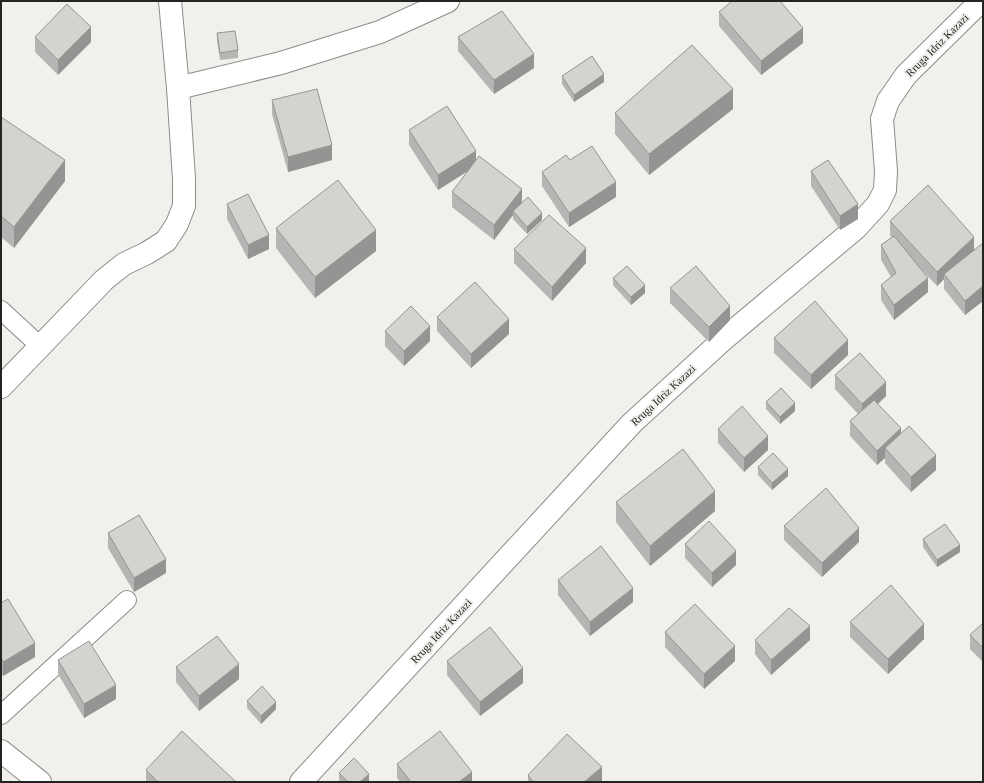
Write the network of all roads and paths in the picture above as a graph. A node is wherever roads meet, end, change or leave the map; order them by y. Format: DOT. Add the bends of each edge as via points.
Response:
graph roads {
  1 [pos="170,1"];
  2 [pos="448,1"];
  3 [pos="981,1"];
  4 [pos="178,88"];
  5 [pos="1,310"];
  6 [pos="40,346"];
  7 [pos="1,386"];
  8 [pos="127,600"];
  9 [pos="1,715"];
  10 [pos="1,751"];
  11 [pos="40,782"];
  12 [pos="301,782"];
  1 -- 4 [label="street"];
  2 -- 4 [label="street" via="380,32 281,64"];
  3 -- 12 [label="street, Rruga Idriz Kazazi" via="906,75 888,101 882,119 885,190 878,204 856,228 725,338 632,423"];
  4 -- 6 [label="street" via="184,206 177,224 166,241 124,264 104,280"];
  5 -- 6 [label="lane"];
  6 -- 7 [label="street"];
  8 -- 9 [label="lane"];
  10 -- 11 [label="street"];
}
